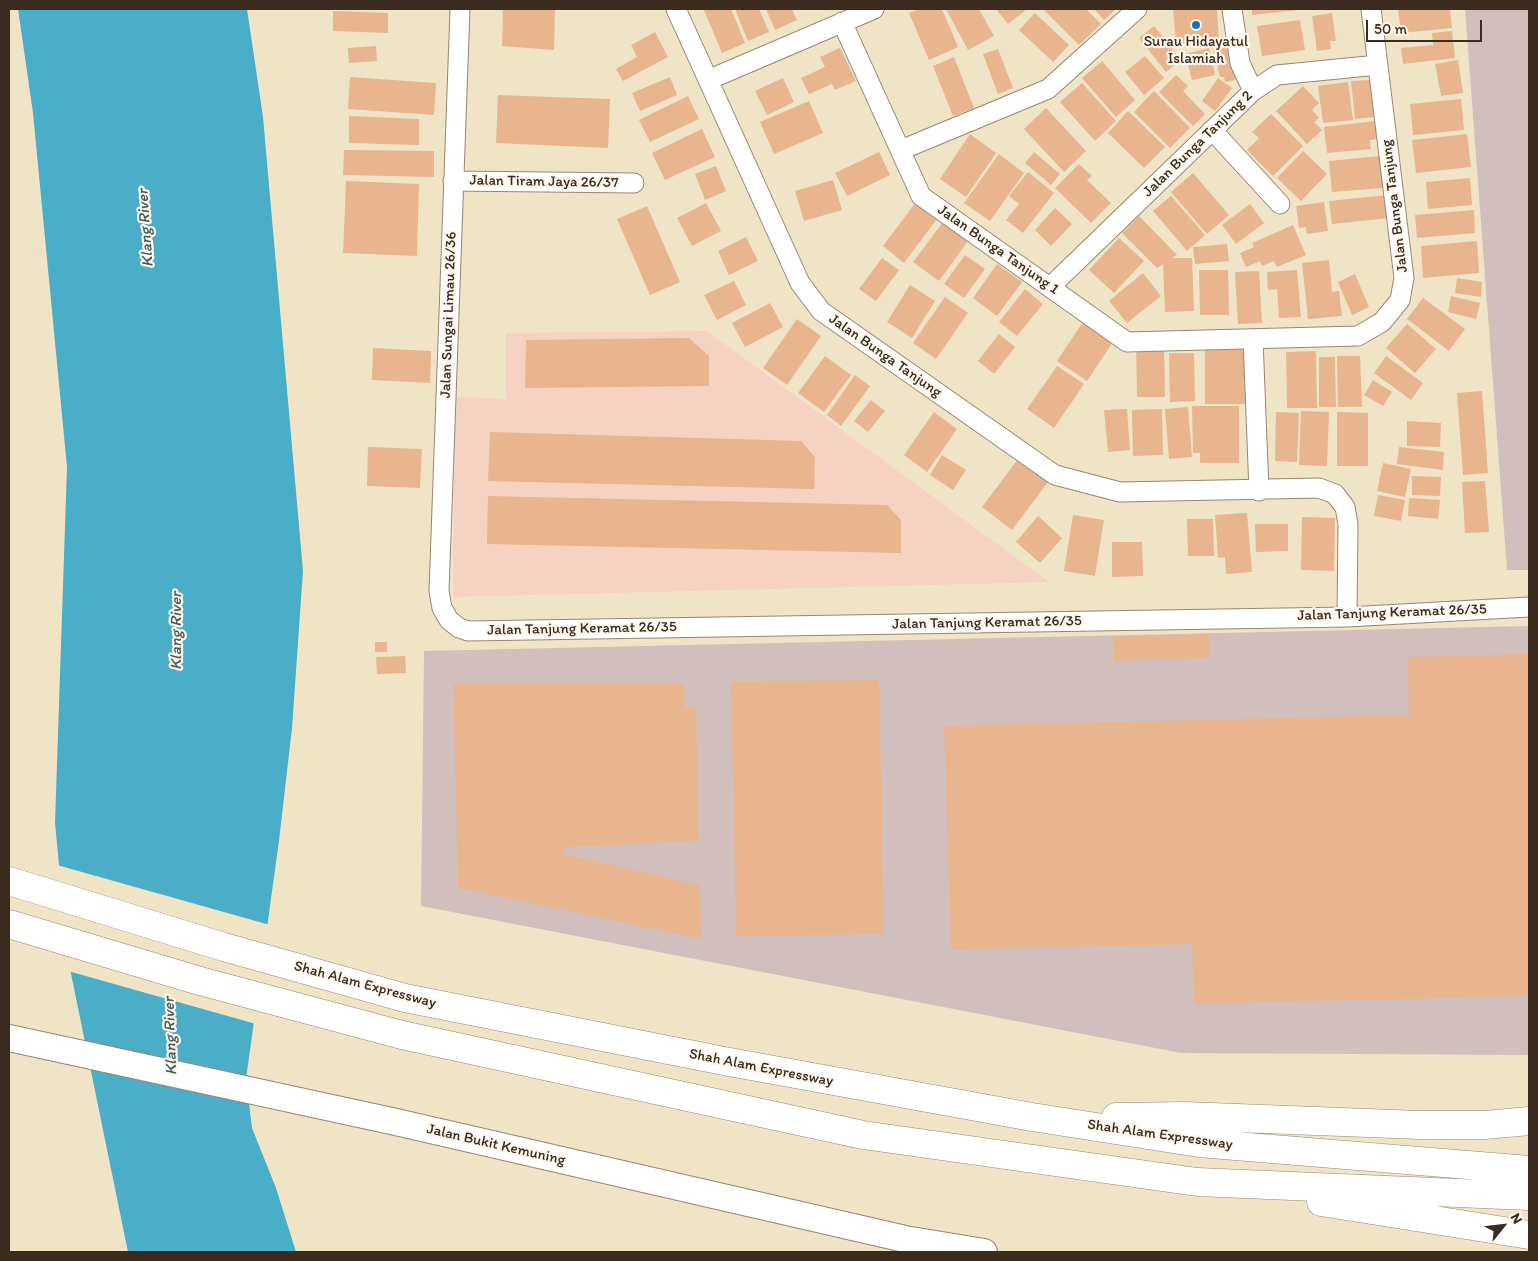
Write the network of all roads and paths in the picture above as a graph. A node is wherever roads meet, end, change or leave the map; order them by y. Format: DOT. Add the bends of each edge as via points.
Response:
graph roads {
  1 [pos="460,9"];
  2 [pos="676,9"];
  3 [pos="874,9"];
  4 [pos="1137,9"];
  5 [pos="1232,9"];
  6 [pos="1371,9"];
  7 [pos="842,22"];
  8 [pos="1378,65"];
  9 [pos="708,80"];
  10 [pos="1253,90"];
  11 [pos="1212,130"];
  12 [pos="901,150"];
  13 [pos="454,181"];
  14 [pos="634,183"];
  15 [pos="1280,204"];
  16 [pos="1050,287"];
  17 [pos="1253,339"];
  18 [pos="1260,491"];
  19 [pos="1529,607"];
  20 [pos="1347,617"];
  21 [pos="449,620"];
  22 [pos="9,881"];
  23 [pos="9,924"];
  24 [pos="9,1038"];
  25 [pos="1032,1117"];
  26 [pos="1529,1121"];
  27 [pos="1529,1170"];
  28 [pos="1197,1182"];
  29 [pos="1529,1196"];
  30 [pos="1529,1236"];
  31 [pos="984,1252"];
  1 -- 13 [label="street, Jalan Sungai Limau 26/36"];
  2 -- 9 [label="street, Jalan Bunga Tanjung"];
  3 -- 7 [label="street"];
  4 -- 12 [label="street" via="1048,89"];
  5 -- 10 [label="street" via="1240,63"];
  6 -- 8 [label="street, Jalan Bunga Tanjung"];
  7 -- 9 [label="street"];
  7 -- 12 [label="street, Jalan Bunga Tanjung 1"];
  8 -- 10 [label="street, Jalan Bunga Tanjung 2" via="1277,75"];
  8 -- 17 [label="street, Jalan Bunga Tanjung" via="1404,278 1400,300 1382,322 1358,336"];
  9 -- 18 [label="street, Jalan Bunga Tanjung" via="800,283 821,312 1054,475 1120,492"];
  10 -- 11 [label="street, Jalan Bunga Tanjung 2"];
  11 -- 15 [label="street"];
  11 -- 16 [label="street, Jalan Bunga Tanjung 2"];
  12 -- 16 [label="street, Jalan Bunga Tanjung 1" via="922,196"];
  13 -- 14 [label="street, Jalan Tiram Jaya 26/37"];
  13 -- 21 [label="street, Jalan Sungai Limau 26/36" via="439,591 442,608"];
  16 -- 17 [label="street, Jalan Bunga Tanjung 1" via="1128,342"];
  17 -- 18 [label="street"];
  18 -- 20 [label="street, Jalan Bunga Tanjung" via="1319,488 1335,494 1345,506 1348,524"];
  19 -- 20 [label="street, Jalan Tanjung Keramat 26/35"];
  20 -- 21 [label="street, Jalan Tanjung Keramat 26/35" via="468,631"];
  22 -- 25 [label="highway, Shah Alam Expressway" via="405,998"];
  23 -- 28 [label="highway" via="200,981 402,1035 864,1135"];
  24 -- 31 [label="main road, Jalan Bukit Kemuning" via="396,1122 905,1239"];
  25 -- 26 [label="highway" via="1185,1116 1420,1125"];
  25 -- 27 [label="highway, Shah Alam Expressway" via="1198,1143"];
  28 -- 29 [label="highway"];
  28 -- 30 [label="highway"];
}
